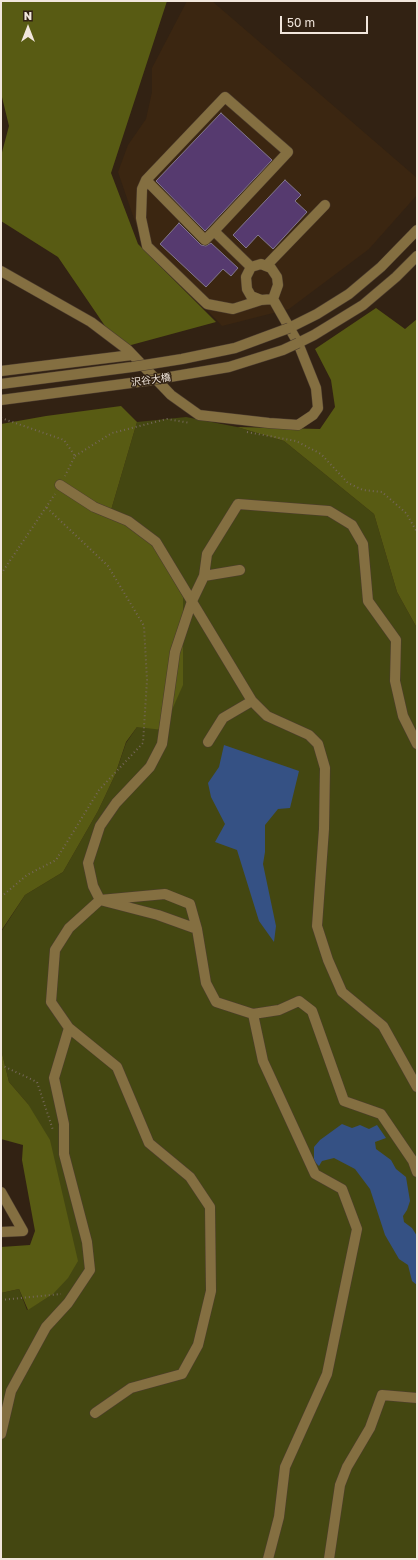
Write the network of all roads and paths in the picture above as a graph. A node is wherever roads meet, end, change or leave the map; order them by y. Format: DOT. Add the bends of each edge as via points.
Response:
graph roads {
  1 [pos="146,180"];
  2 [pos="325,205"];
  3 [pos="417,230"];
  4 [pos="214,231"];
  5 [pos="417,256"];
  6 [pos="266,266"];
  7 [pos="251,267"];
  8 [pos="1,270"];
  9 [pos="273,299"];
  10 [pos="261,300"];
  11 [pos="289,328"];
  12 [pos="298,343"];
  13 [pos="132,355"];
  14 [pos="1,371"];
  15 [pos="1,384"];
  16 [pos="1,400"];
  17 [pos="1,418"];
  18 [pos="197,424"];
  19 [pos="242,432"];
  20 [pos="75,456"];
  21 [pos="60,485"];
  22 [pos="46,506"];
  23 [pos="417,532"];
  24 [pos="240,570"];
  25 [pos="1,574"];
  26 [pos="204,576"];
  27 [pos="192,601"];
  28 [pos="252,701"];
  29 [pos="208,742"];
  30 [pos="417,744"];
  31 [pos="1,897"];
  32 [pos="100,900"];
  33 [pos="197,929"];
  34 [pos="253,1014"];
  35 [pos="69,1028"];
  36 [pos="1,1065"];
  37 [pos="417,1087"];
  38 [pos="55,1134"];
  39 [pos="417,1172"];
  40 [pos="1,1192"];
  41 [pos="1,1232"];
  42 [pos="75,1292"];
  43 [pos="1,1300"];
  44 [pos="417,1398"];
  45 [pos="96,1413"];
  46 [pos="1,1434"];
  47 [pos="268,1559"];
  48 [pos="329,1559"];
  1 -- 4 [label="street" via="205,240"];
  1 -- 4 [label="street" via="226,97 288,152"];
  1 -- 10 [label="street" via="142,190 141,218 147,246 207,304 233,310"];
  2 -- 6 [label="street"];
  3 -- 11 [label="street, 沢谷大橋" via="381,267 349,294"];
  4 -- 7 [label="street"];
  5 -- 12 [label="street, 沢谷大橋" via="363,305"];
  6 -- 7 [label="street" via="261,264"];
  6 -- 9 [label="street" via="271,268 277,277 278,285"];
  7 -- 10 [label="street" via="246,277 247,289 251,296"];
  8 -- 13 [label="street" via="91,322"];
  9 -- 10 [label="street"];
  9 -- 11 [label="street"];
  11 -- 12 [label="street"];
  11 -- 15 [label="street, 沢谷大橋, bridge" via="235,348 182,359"];
  12 -- 13 [label="street" via="316,388 318,408 314,415 298,425 199,415 171,395"];
  12 -- 16 [label="street, 沢谷大橋, bridge" via="229,367"];
  13 -- 14 [label="street"];
  17 -- 20 [label="path" via="64,440"];
  18 -- 20 [label="path" via="167,419 112,433"];
  19 -- 23 [label="path" via="296,441 321,454 348,483 363,490 382,492 406,513"];
  20 -- 21 [label="path"];
  21 -- 22 [label="path"];
  21 -- 27 [label="street" via="94,507 128,521 156,542"];
  22 -- 25 [label="path"];
  22 -- 31 [label="path" via="108,566 144,626 147,680 143,743 99,790 56,860 27,875"];
  24 -- 26 [label="street"];
  26 -- 27 [label="street"];
  26 -- 30 [label="street" via="207,554 238,504 329,511 352,525 363,544 368,601 396,640 395,680 403,716"];
  27 -- 28 [label="street"];
  27 -- 32 [label="street" via="175,652 162,744 150,767 116,803 100,826 88,863 93,886"];
  28 -- 29 [label="street" via="223,718"];
  28 -- 37 [label="street" via="267,716 309,735 318,744 325,768 324,829 317,926 342,992 384,1026"];
  32 -- 33 [label="street" via="158,915"];
  32 -- 33 [label="street" via="165,894 190,904"];
  32 -- 35 [label="street" via="69,928 55,950 51,1002"];
  33 -- 34 [label="street" via="206,983 216,1002"];
  34 -- 39 [label="street" via="279,1010 299,1000 312,1011 344,1101 381,1114 413,1161"];
  34 -- 47 [label="street" via="263,1061 312,1168 315,1174 342,1189 357,1229 327,1374 285,1467 279,1517"];
  35 -- 42 [label="street" via="54,1078 64,1124 64,1154 87,1242 90,1270"];
  35 -- 45 [label="street" via="118,1067 149,1143 190,1178 210,1207 211,1290 198,1345 182,1374 131,1388"];
  36 -- 38 [label="path" via="37,1082"];
  40 -- 41 [label="street" via="23,1232"];
  42 -- 43 [label="path"];
  42 -- 46 [label="street" via="46,1327 10,1392"];
  44 -- 48 [label="street" via="382,1395 370,1428 347,1467 340,1485"];
}
